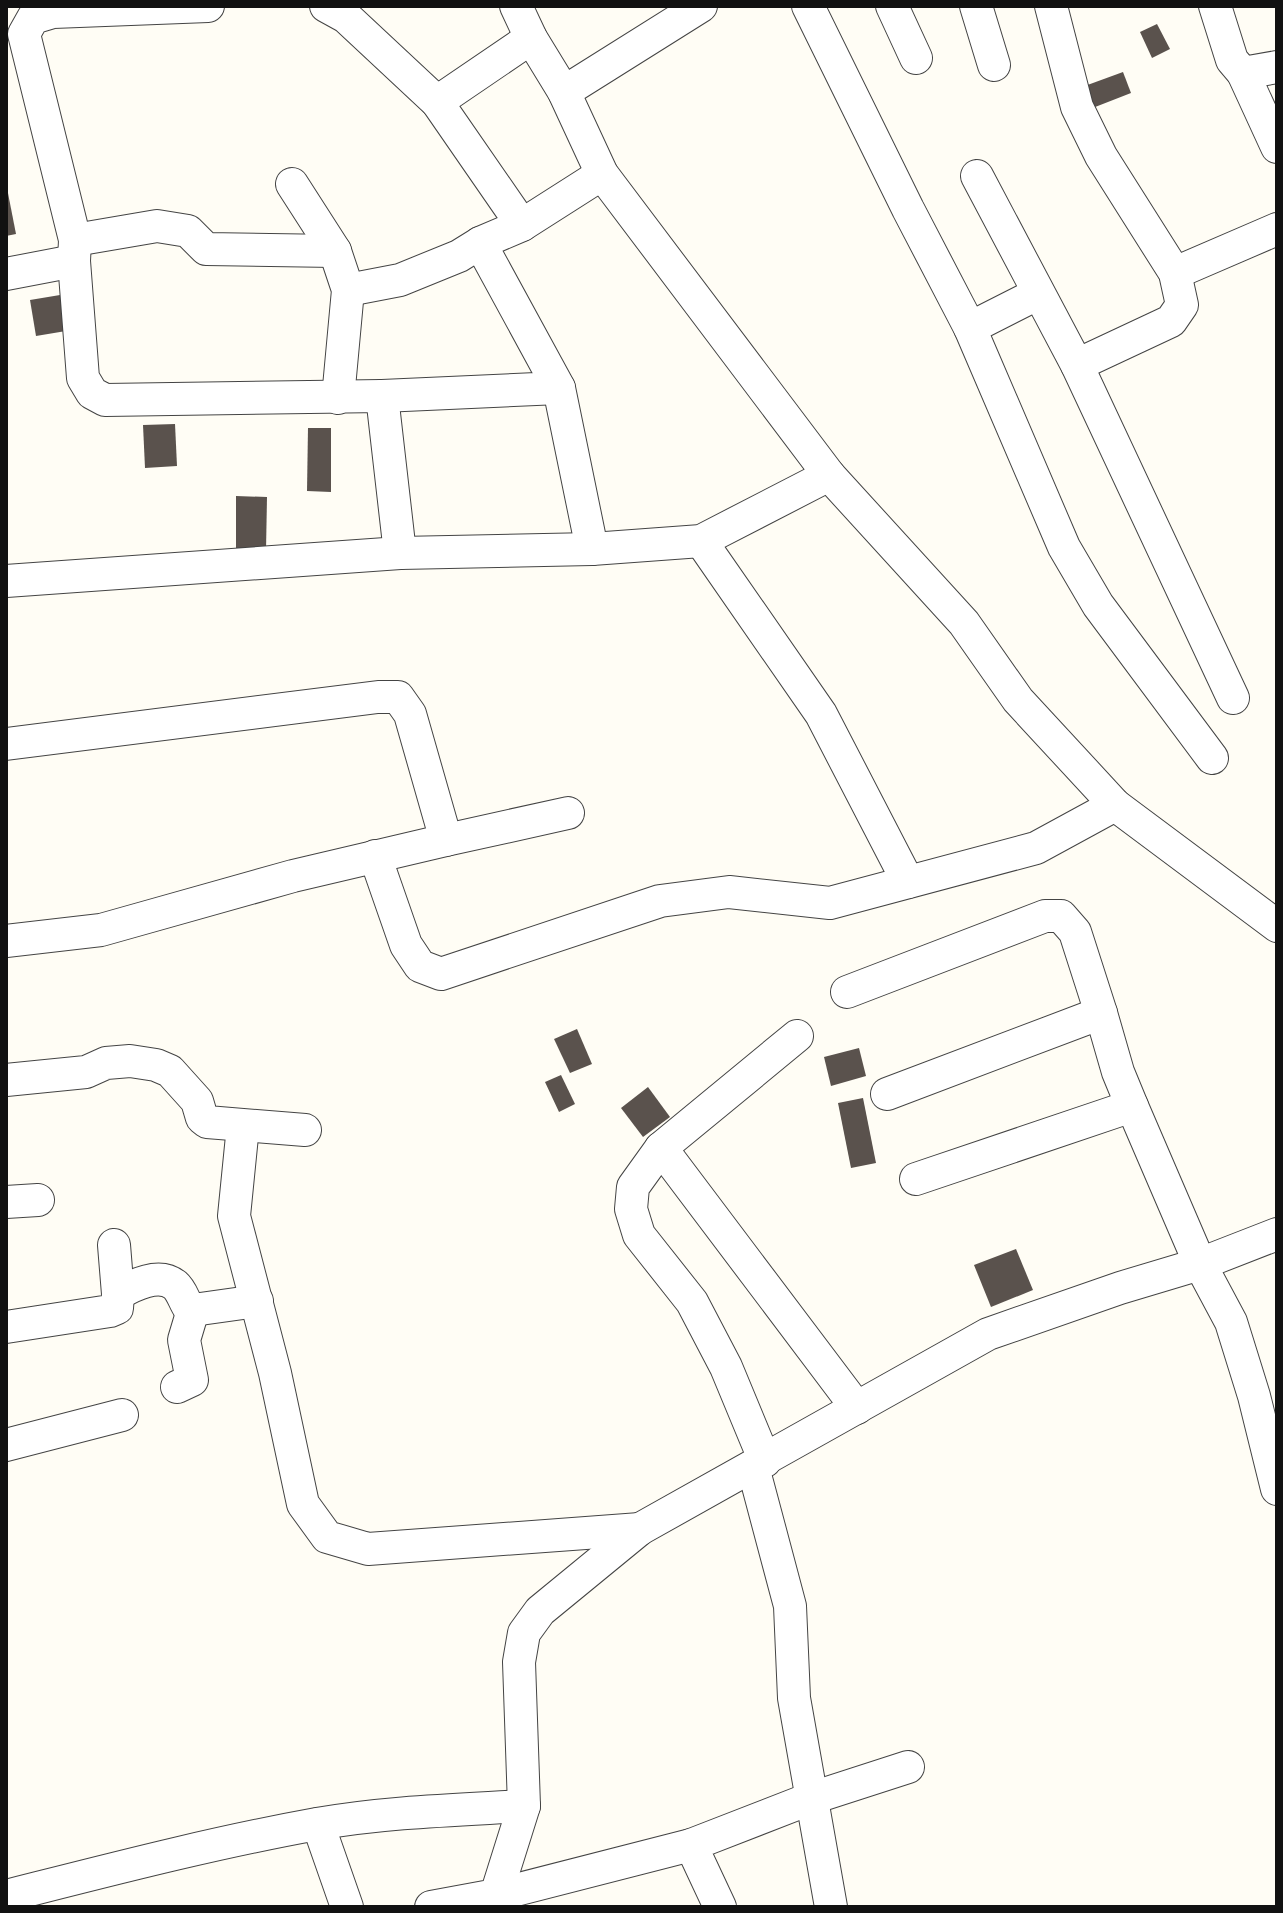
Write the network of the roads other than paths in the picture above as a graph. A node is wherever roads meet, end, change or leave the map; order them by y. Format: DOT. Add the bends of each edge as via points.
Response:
graph roads {
  1 [pos="208,6"];
  2 [pos="326,6"];
  3 [pos="516,6"];
  4 [pos="701,6"];
  5 [pos="808,6"];
  6 [pos="892,6"];
  7 [pos="976,6"];
  8 [pos="1051,6"];
  9 [pos="1215,6"];
  10 [pos="531,38"];
  11 [pos="916,58"];
  12 [pos="994,65"];
  13 [pos="1277,67"];
  14 [pos="1243,73"];
  15 [pos="564,92"];
  16 [pos="437,102"];
  17 [pos="1277,147"];
  18 [pos="602,174"];
  19 [pos="977,176"];
  20 [pos="292,184"];
  21 [pos="522,225"];
  22 [pos="1277,229"];
  23 [pos="480,243"];
  24 [pos="74,250"];
  25 [pos="335,251"];
  26 [pos="1175,273"];
  27 [pos="6,274"];
  28 [pos="348,290"];
  29 [pos="1037,294"];
  30 [pos="970,328"];
  31 [pos="1077,365"];
  32 [pos="559,388"];
  33 [pos="382,396"];
  34 [pos="338,398"];
  35 [pos="829,475"];
  36 [pos="701,541"];
  37 [pos="592,549"];
  38 [pos="400,553"];
  39 [pos="6,581"];
  40 [pos="1233,698"];
  41 [pos="6,744"];
  42 [pos="1212,758"];
  43 [pos="1115,805"];
  44 [pos="568,813"];
  45 [pos="446,840"];
  46 [pos="375,856"];
  47 [pos="908,882"];
  48 [pos="1277,926"];
  49 [pos="6,941"];
  50 [pos="847,992"];
  51 [pos="1101,1013"];
  52 [pos="797,1036"];
  53 [pos="6,1080"];
  54 [pos="887,1094"];
  55 [pos="1132,1106"];
  56 [pos="243,1126"];
  57 [pos="305,1130"];
  58 [pos="661,1148"];
  59 [pos="916,1179"];
  60 [pos="1277,1234"];
  61 [pos="114,1245"];
  62 [pos="1200,1264"];
  63 [pos="118,1294"];
  64 [pos="257,1301"];
  65 [pos="193,1310"];
  66 [pos="6,1327"];
  67 [pos="177,1387"];
  68 [pos="857,1408"];
  69 [pos="122,1415"];
  70 [pos="6,1445"];
  71 [pos="759,1464"];
  72 [pos="1277,1489"];
  73 [pos="640,1529"];
  74 [pos="908,1767"];
  75 [pos="812,1798"];
  76 [pos="524,1806"];
  77 [pos="318,1824"];
  78 [pos="691,1845"];
  79 [pos="6,1896"];
  80 [pos="498,1901"];
  81 [pos="347,1907"];
  82 [pos="431,1907"];
  83 [pos="720,1907"];
  84 [pos="831,1907"];
  1 -- 24 [label="street" via="53,12 33,18 24,34"];
  2 -- 16 [label="street" via="346,17"];
  3 -- 10 [label="street"];
  4 -- 15 [label="street"];
  5 -- 30 [label="street"];
  6 -- 11 [label="street"];
  7 -- 12 [label="street"];
  8 -- 26 [label="street" via="1077,107 1101,156"];
  9 -- 14 [label="street" via="1232,60"];
  10 -- 15 [label="street"];
  10 -- 16 [label="street"];
  13 -- 14 [label="street"];
  14 -- 17 [label="street"];
  15 -- 18 [label="street"];
  16 -- 21 [label="street"];
  18 -- 21 [label="street"];
  18 -- 35 [label="street"];
  19 -- 29 [label="street"];
  20 -- 25 [label="street"];
  21 -- 23 [label="street"];
  22 -- 26 [label="street"];
  23 -- 28 [label="street" via="400,280"];
  23 -- 32 [label="street"];
  24 -- 25 [label="street" via="157,226 188,231 206,249"];
  24 -- 27 [label="street"];
  24 -- 34 [label="street" via="83,378 92,393 105,400"];
  25 -- 28 [label="street"];
  26 -- 31 [label="street" via="1182,305 1171,321"];
  28 -- 34 [label="street"];
  29 -- 30 [label="street"];
  29 -- 31 [label="street"];
  30 -- 42 [label="street" via="1064,547 1098,605"];
  31 -- 40 [label="street"];
  32 -- 33 [label="street"];
  32 -- 37 [label="street"];
  33 -- 34 [label="street"];
  33 -- 38 [label="street"];
  35 -- 36 [label="street"];
  35 -- 43 [label="street" via="964,623 1018,700"];
  36 -- 37 [label="street"];
  36 -- 47 [label="street" via="821,714"];
  37 -- 38 [label="street"];
  38 -- 39 [label="street"];
  41 -- 45 [label="street" via="398,697 410,714"];
  43 -- 47 [label="street" via="1036,848"];
  43 -- 48 [label="street"];
  44 -- 45 [label="street"];
  45 -- 46 [label="street"];
  46 -- 47 [label="street" via="406,945 420,966 441,974 660,901 729,892 830,903"];
  46 -- 49 [label="street" via="101,930"];
  50 -- 51 [label="street" via="1045,916 1061,916 1075,932"];
  51 -- 54 [label="street"];
  51 -- 55 [label="street"];
  52 -- 58 [label="street"];
  53 -- 56 [label="street" via="86,1072 106,1063 156,1065 170,1071 197,1101 207,1122"];
  55 -- 59 [label="street"];
  55 -- 62 [label="street"];
  56 -- 57 [label="street"];
  56 -- 64 [label="street" via="234,1216"];
  58 -- 68 [label="street"];
  58 -- 71 [label="street" via="633,1187 631,1209 639,1235 692,1302 726,1367"];
  60 -- 62 [label="street"];
  61 -- 63 [label="street"];
  62 -- 68 [label="street" via="988,1334"];
  62 -- 72 [label="street" via="1231,1322"];
  63 -- 65 [label="street" via="161,1280 173,1283"];
  63 -- 66 [label="street" via="117,1308 110,1311"];
  64 -- 65 [label="street"];
  64 -- 73 [label="street" via="303,1504 327,1537 368,1549"];
  65 -- 67 [label="street" via="184,1340 192,1380"];
  68 -- 71 [label="street"];
  69 -- 70 [label="street"];
  71 -- 73 [label="street"];
  71 -- 75 [label="street" via="790,1606 794,1698"];
  73 -- 76 [label="street" via="540,1611 524,1633 519,1662"];
  74 -- 75 [label="street"];
  75 -- 78 [label="street"];
  75 -- 84 [label="street"];
  76 -- 77 [label="street"];
  76 -- 80 [label="street"];
  77 -- 79 [label="street"];
  77 -- 81 [label="street"];
  78 -- 80 [label="street"];
  78 -- 83 [label="street"];
  80 -- 82 [label="street"];
}
